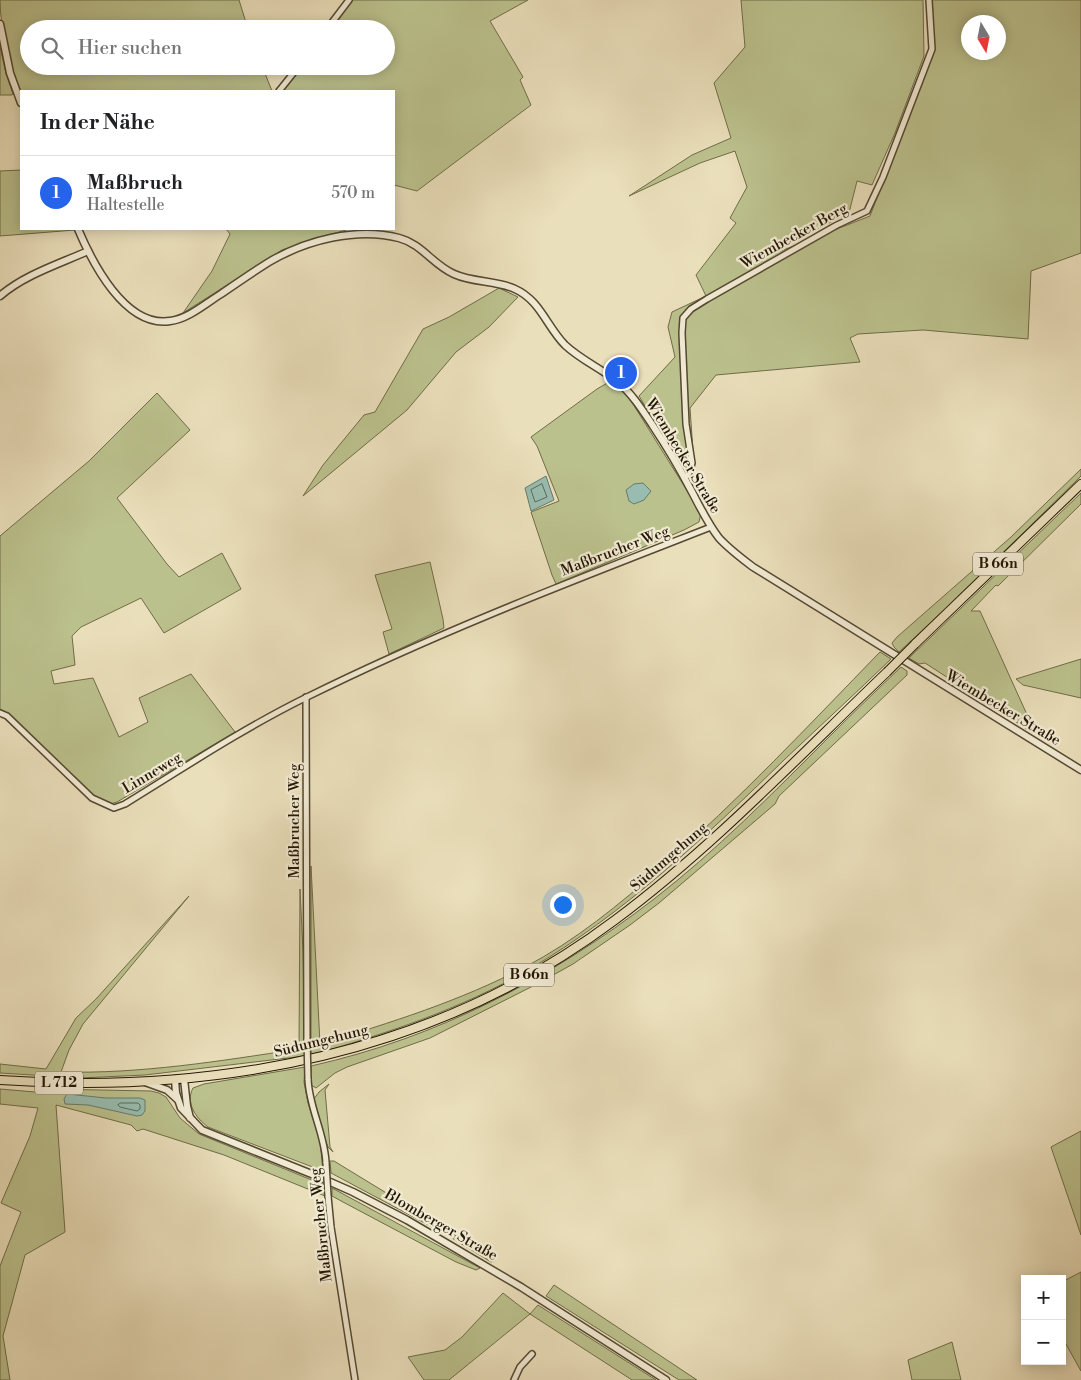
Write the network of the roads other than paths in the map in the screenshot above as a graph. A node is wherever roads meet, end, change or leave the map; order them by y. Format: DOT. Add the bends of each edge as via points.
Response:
graph roads {
  1 [pos="349,0"];
  2 [pos="929,0"];
  3 [pos="334,20"];
  4 [pos="0,24"];
  5 [pos="292,75"];
  6 [pos="280,90"];
  7 [pos="20,100"];
  8 [pos="78,230"];
  9 [pos="354,231"];
  10 [pos="88,251"];
  11 [pos="0,296"];
  12 [pos="684,478"];
  13 [pos="1081,484"];
  14 [pos="711,527"];
  15 [pos="306,698"];
  16 [pos="0,713"];
  17 [pos="1081,770"];
  18 [pos="175,1079"];
  19 [pos="184,1079"];
  20 [pos="0,1080"];
  21 [pos="144,1082"];
  22 [pos="178,1100"];
  23 [pos="191,1119"];
  24 [pos="532,1354"];
  25 [pos="355,1380"];
  26 [pos="514,1380"];
  27 [pos="666,1380"];
  1 -- 3 [label="street"];
  2 -- 12 [label="street, Wiembecker Berg" via="932,49 867,211 707,299 683,318 686,424 692,464"];
  4 -- 7 [label="street" via="10,73"];
  5 -- 6 [label="street"];
  8 -- 10 [label="street, Wiembecker Straße"];
  9 -- 10 [label="street, Wiembecker Straße" via="279,257 188,315 171,321 152,320 127,305 105,282"];
  9 -- 12 [label="street, Wiembecker Straße" via="400,238 419,247 454,274 505,285 525,294 564,344 629,393"];
  10 -- 11 [label="street" via="8,289"];
  12 -- 14 [label="street, Wiembecker Straße"];
  13 -- 19 [label="main road, Südumgehung / B 66n, bridge" via="720,831 661,885 613,922 530,975 459,1011 415,1028 354,1049 273,1067"];
  14 -- 15 [label="street, Maßbrucher Weg" via="450,631"];
  14 -- 17 [label="street, Wiembecker Straße" via="727,546 753,567"];
  15 -- 16 [label="street, Linneweg" via="114,808 92,798 7,716"];
  15 -- 25 [label="street, Maßbrucher Weg, bridge" via="309,1095 324,1143 331,1226"];
  18 -- 19 [label="main road, Südumgehung / L 712"];
  18 -- 21 [label="main road, L 712"];
  18 -- 22 [label="street, Blomberger Straße"];
  19 -- 23 [label="street"];
  20 -- 21 [label="main road, L 712" via="88,1084"];
  21 -- 22 [label="street" via="164,1088"];
  22 -- 23 [label="street, Blomberger Straße" via="183,1112"];
  23 -- 27 [label="street, Blomberger Straße" via="211,1135 319,1177 407,1220 521,1287"];
  24 -- 26 [label="street"];
}
